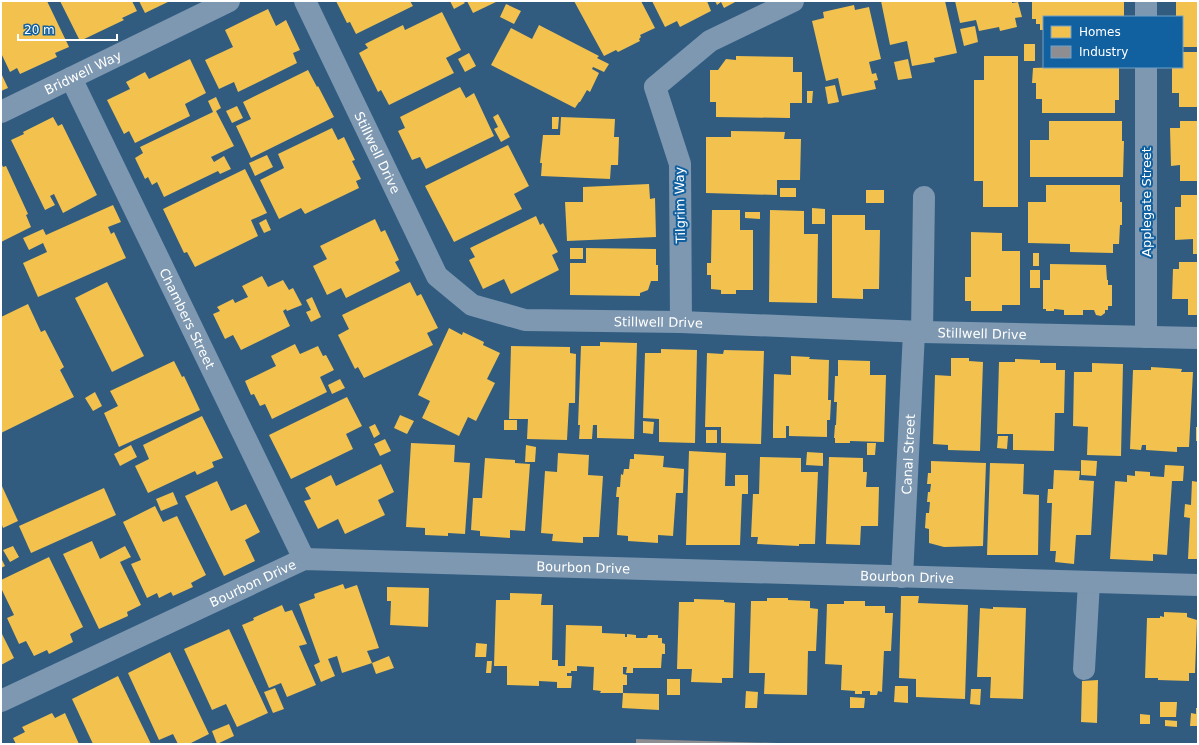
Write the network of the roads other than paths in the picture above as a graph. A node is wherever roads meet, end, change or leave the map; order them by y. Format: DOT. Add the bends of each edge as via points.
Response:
graph roads {
  1 [pos="229,1"];
  2 [pos="305,1"];
  3 [pos="793,1"];
  4 [pos="1146,1"];
  5 [pos="1146,16"];
  6 [pos="1146,68"];
  7 [pos="71,78"];
  8 [pos="1,112"];
  9 [pos="924,197"];
  10 [pos="681,322"];
  11 [pos="918,332"];
  12 [pos="1146,337"];
  13 [pos="1198,338"];
  14 [pos="304,559"];
  15 [pos="902,577"];
  16 [pos="1089,582"];
  17 [pos="1198,585"];
  18 [pos="1084,670"];
  19 [pos="1,701"];
  1 -- 7 [label="street, Bridwell Way"];
  2 -- 10 [label="street, Stillwell Drive" via="437,276 472,305 525,320"];
  3 -- 10 [label="street, Tilgrim Way" via="710,41 655,87 680,164"];
  4 -- 5 [label="street"];
  6 -- 12 [label="street, Applegate Street"];
  7 -- 8 [label="street, Bridwell Way"];
  7 -- 14 [label="street, Chambers Street"];
  9 -- 11 [label="street, Canal Street"];
  10 -- 11 [label="street, Stillwell Drive"];
  11 -- 12 [label="street, Stillwell Drive"];
  11 -- 15 [label="street, Canal Street"];
  12 -- 13 [label="street, Stillwell Drive"];
  14 -- 15 [label="street, Bourbon Drive"];
  14 -- 19 [label="street, Bourbon Drive"];
  15 -- 16 [label="street, Bourbon Drive"];
  16 -- 17 [label="street, Bourbon Drive"];
  16 -- 18 [label="street"];
}
